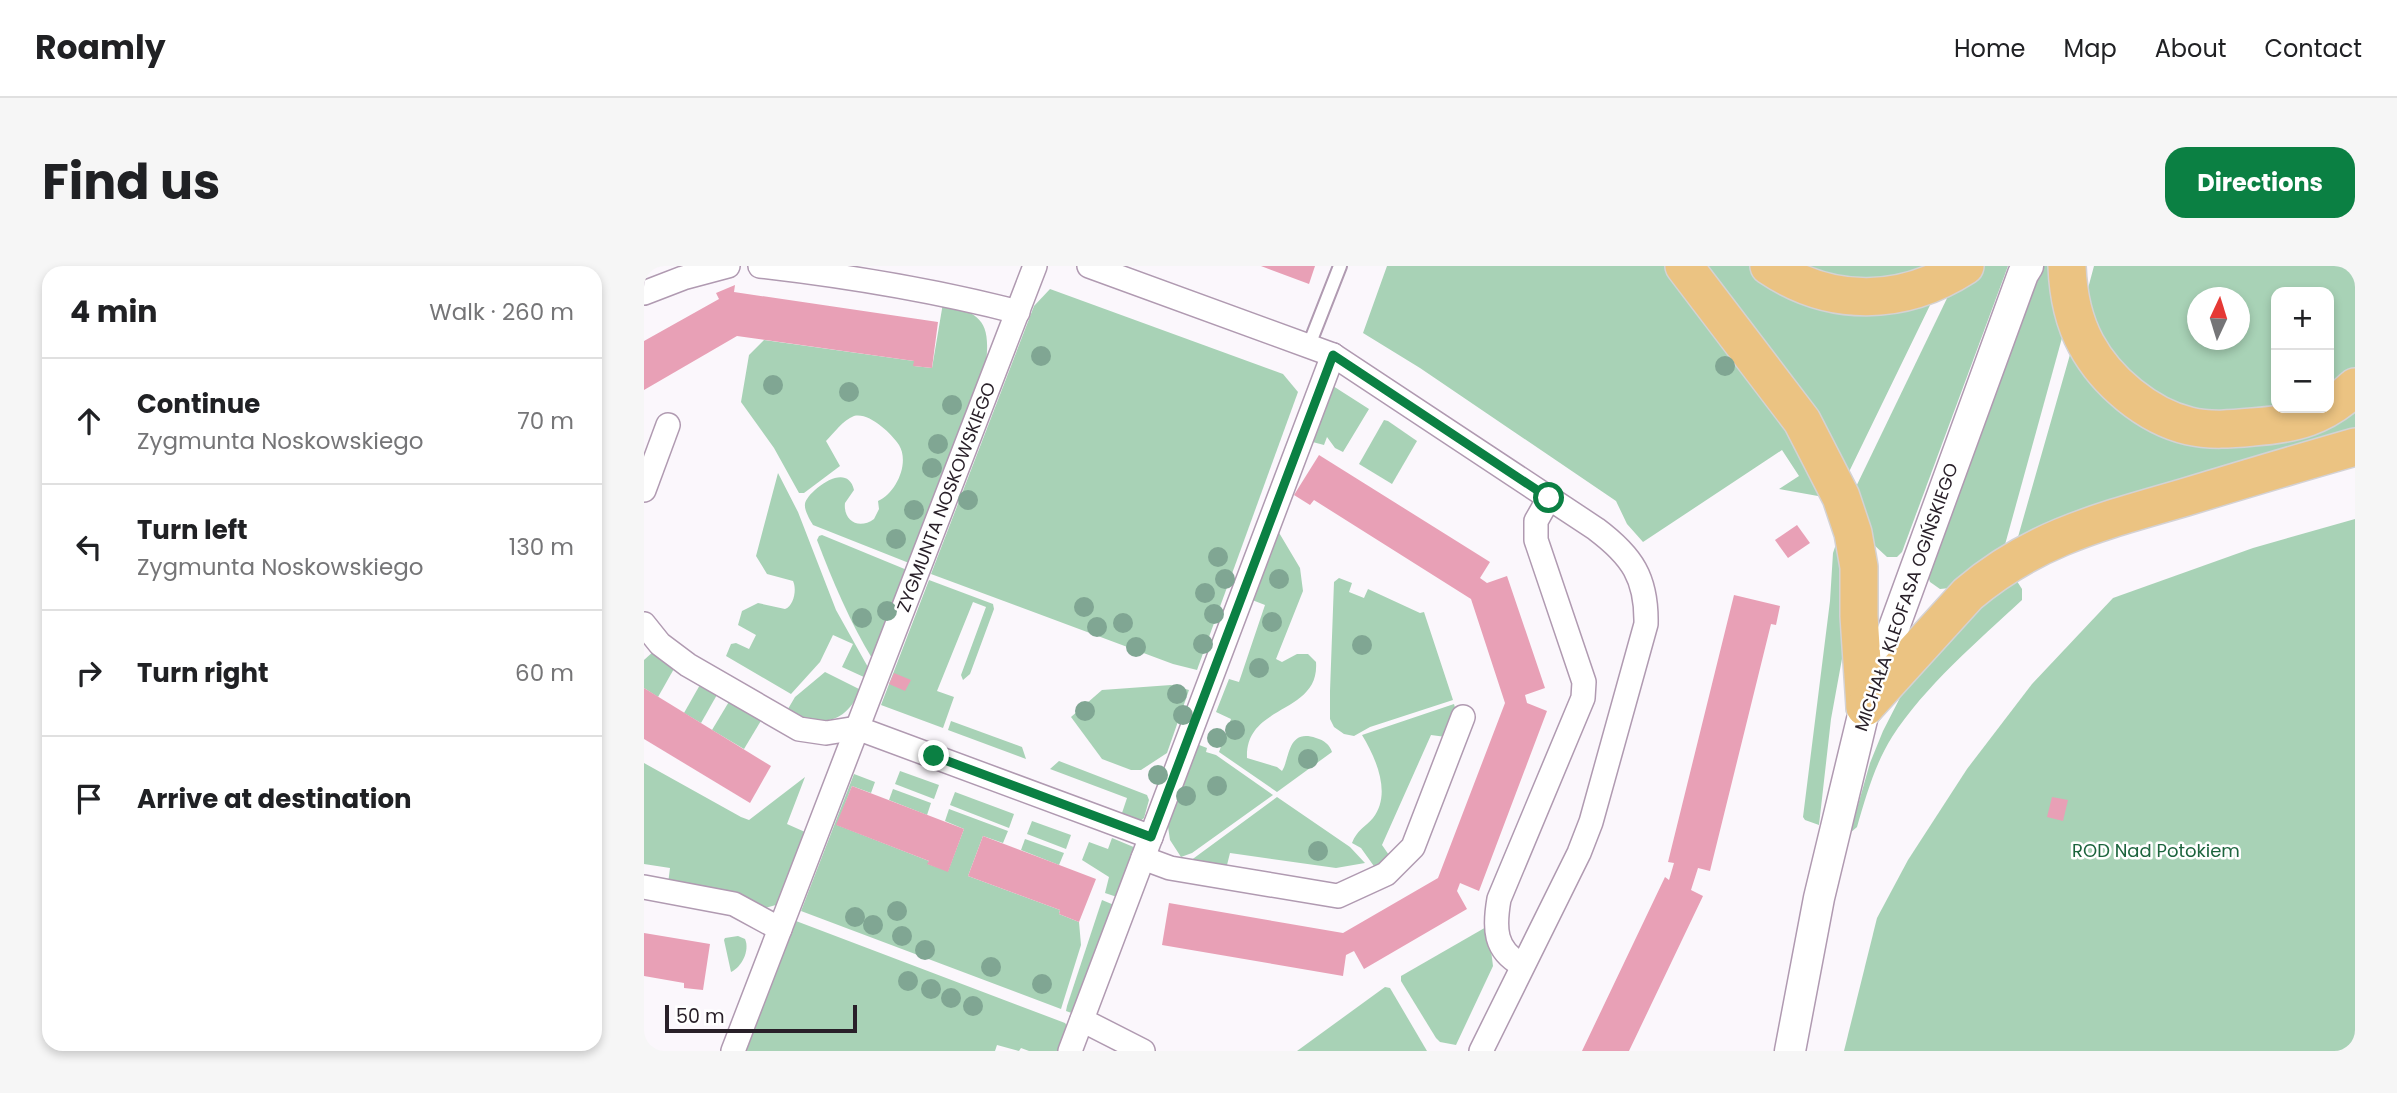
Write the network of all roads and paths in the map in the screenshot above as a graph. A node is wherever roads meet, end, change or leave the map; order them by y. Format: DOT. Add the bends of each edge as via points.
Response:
graph roads {
  1 [pos="728,266"];
  2 [pos="760,266"];
  3 [pos="1035,266"];
  4 [pos="1090,266"];
  5 [pos="1339,266"];
  6 [pos="1684,266"];
  7 [pos="1769,266"];
  8 [pos="1965,266"];
  9 [pos="2067,266"];
  10 [pos="2025,269"];
  11 [pos="644,293"];
  12 [pos="1018,312"];
  13 [pos="1309,345"];
  14 [pos="1333,355"];
  15 [pos="2355,387"];
  16 [pos="668,425"];
  17 [pos="2355,447"];
  18 [pos="644,491"];
  19 [pos="1549,498"];
  20 [pos="644,624"];
  21 [pos="1865,707"];
  22 [pos="1463,718"];
  23 [pos="857,728"];
  24 [pos="1147,847"];
  25 [pos="644,887"];
  26 [pos="780,929"];
  27 [pos="1522,965"];
  28 [pos="1082,1020"];
  29 [pos="733,1051"];
  30 [pos="1070,1051"];
  31 [pos="1143,1051"];
  32 [pos="1481,1051"];
  33 [pos="1790,1051"];
  1 -- 11 [label="street"];
  2 -- 12 [label="street" via="823,273"];
  3 -- 12 [label="street, ZYGMUNTA NOSKOWSKIEGO"];
  4 -- 13 [label="street"];
  5 -- 13 [label="lane"];
  6 -- 21 [label="main road" via="1802,421 1841,497 1859,567"];
  7 -- 8 [label="main road" via="1811,288 1867,298 1907,293"];
  9 -- 15 [label="main road" via="2074,316 2086,344 2129,395 2169,419 2188,426 2226,429 2290,423 2329,408"];
  10 -- 21 [label="street, MICHAŁA KLEOFASA OGIŃSKIEGO"];
  12 -- 23 [label="street, ZYGMUNTA NOSKOWSKIEGO"];
  13 -- 14 [label="street"];
  14 -- 19 [label="street"];
  14 -- 24 [label="street"];
  16 -- 18 [label="street"];
  17 -- 21 [label="main road" via="2095,523 2041,545 1968,594"];
  19 -- 27 [label="street" via="1536,521 1536,540 1584,682 1583,698 1499,899 1496,914 1502,950"];
  19 -- 27 [label="street" via="1606,536 1631,560 1646,600 1646,624 1591,822"];
  20 -- 23 [label="street" via="660,644 688,665 799,729 826,733"];
  21 -- 33 [label="street, MICHAŁA KLEOFASA OGIŃSKIEGO" via="1819,898"];
  22 -- 24 [label="street" via="1413,847 1386,874 1338,896 1170,868"];
  23 -- 24 [label="street"];
  23 -- 26 [label="street, ZYGMUNTA NOSKOWSKIEGO"];
  24 -- 28 [label="street"];
  25 -- 26 [label="street" via="734,904"];
  26 -- 29 [label="street, ZYGMUNTA NOSKOWSKIEGO"];
  27 -- 32 [label="street"];
  28 -- 30 [label="street"];
  28 -- 31 [label="street"];
}
